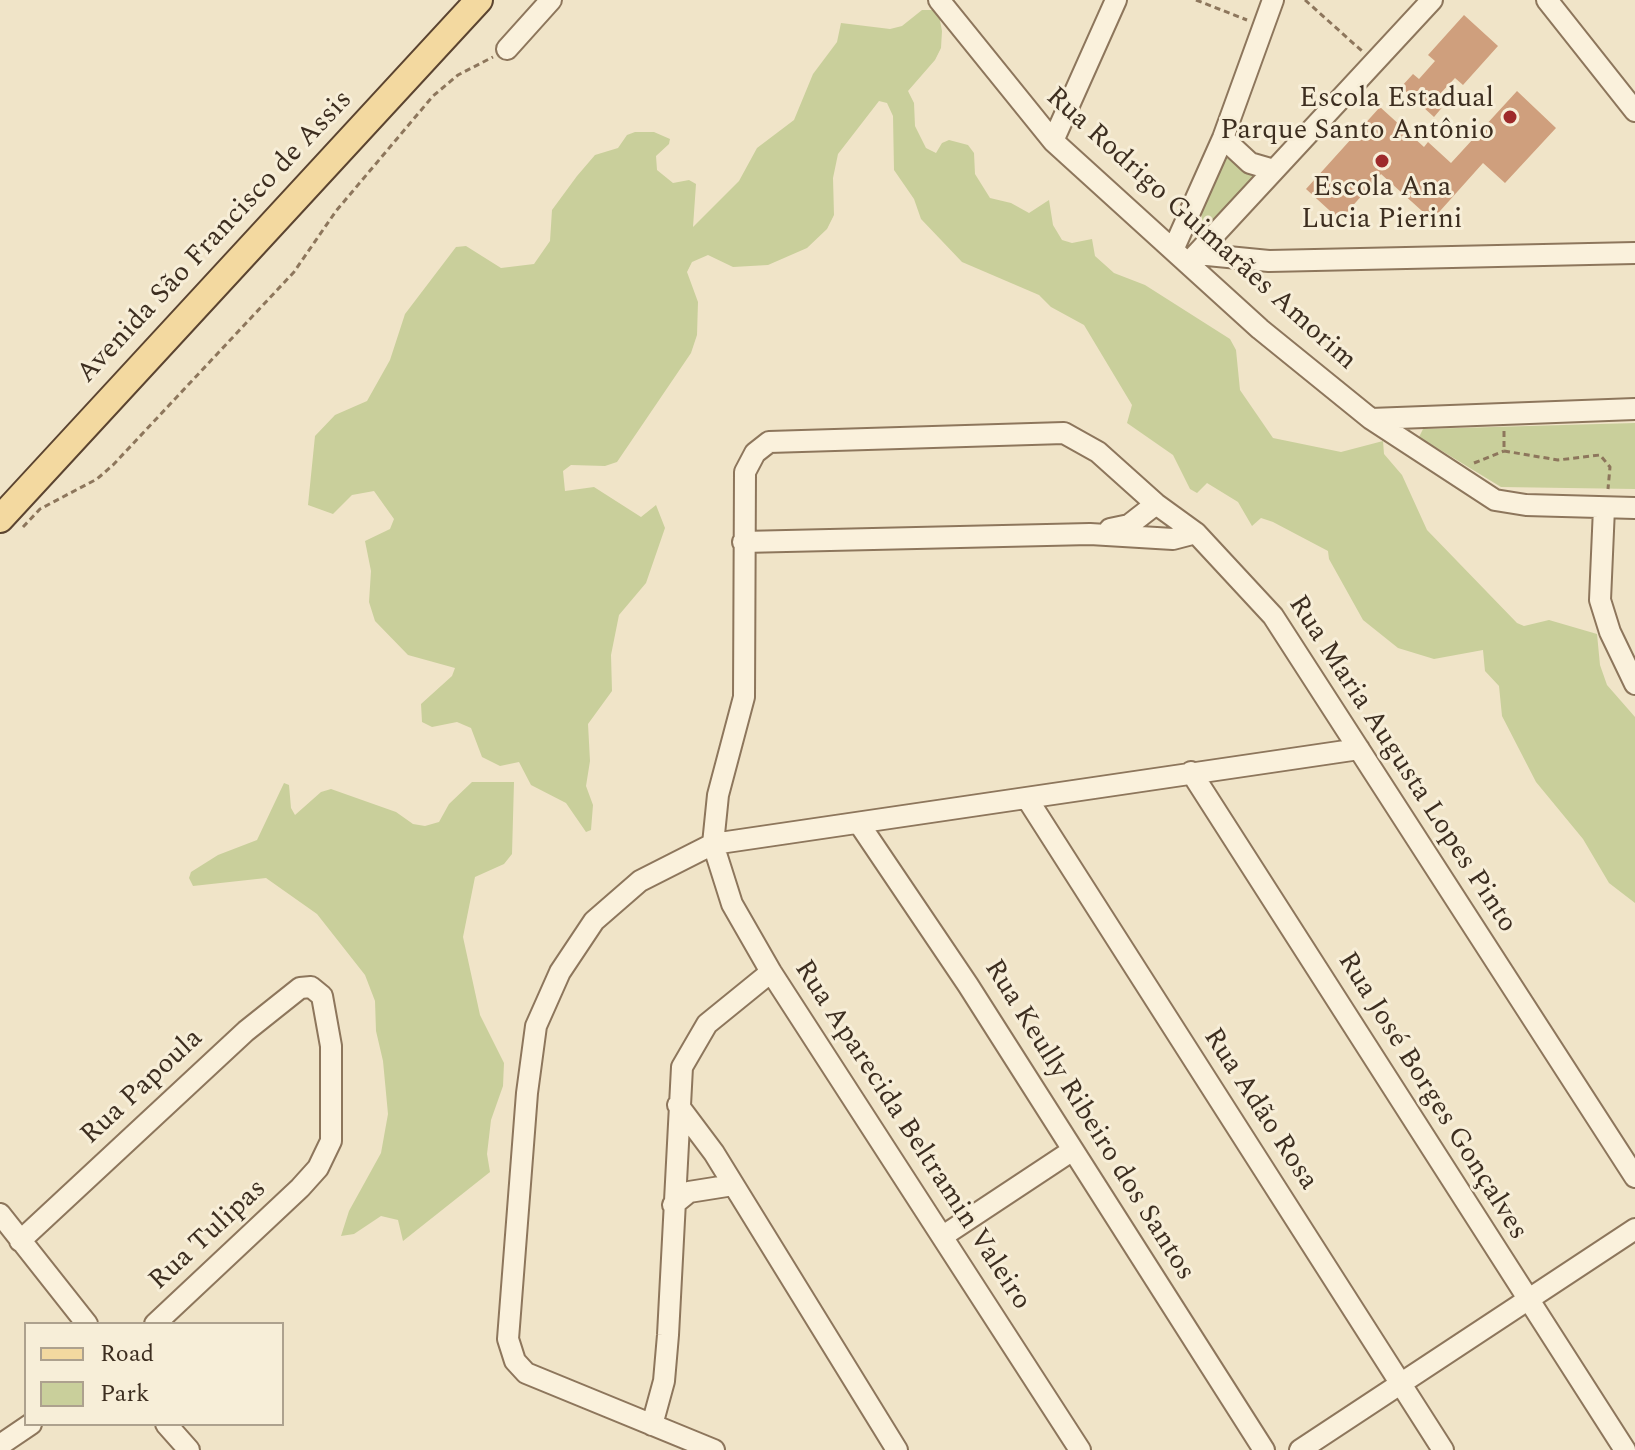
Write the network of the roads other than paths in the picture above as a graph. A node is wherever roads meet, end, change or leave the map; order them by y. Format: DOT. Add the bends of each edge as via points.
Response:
graph roads {
  1 [pos="479,0"];
  2 [pos="551,0"];
  3 [pos="939,0"];
  4 [pos="1116,0"];
  5 [pos="1273,0"];
  6 [pos="1432,0"];
  7 [pos="1547,0"];
  8 [pos="507,49"];
  9 [pos="1633,106"];
  10 [pos="1223,138"];
  11 [pos="1053,141"];
  12 [pos="1274,170"];
  13 [pos="1635,253"];
  14 [pos="1186,256"];
  15 [pos="1635,409"];
  16 [pos="1371,419"];
  17 [pos="1606,501"];
  18 [pos="1156,504"];
  19 [pos="1635,508"];
  20 [pos="8,525"];
  21 [pos="1196,533"];
  22 [pos="1090,534"];
  23 [pos="743,542"];
  24 [pos="1635,684"];
  25 [pos="1359,749"];
  26 [pos="1191,772"];
  27 [pos="1028,800"];
  28 [pos="860,825"];
  29 [pos="713,844"];
  30 [pos="771,972"];
  31 [pos="311,987"];
  32 [pos="678,1105"];
  33 [pos="1073,1150"];
  34 [pos="1635,1177"];
  35 [pos="733,1185"];
  36 [pos="673,1205"];
  37 [pos="0,1214"];
  38 [pos="1635,1229"];
  39 [pos="943,1236"];
  40 [pos="20,1241"];
  41 [pos="1527,1300"];
  42 [pos="85,1322"];
  43 [pos="157,1322"];
  44 [pos="1401,1385"];
  45 [pos="652,1425"];
  46 [pos="28,1426"];
  47 [pos="168,1426"];
  48 [pos="3,1445"];
  49 [pos="189,1450"];
  50 [pos="714,1450"];
  51 [pos="897,1450"];
  52 [pos="1080,1450"];
  53 [pos="1264,1450"];
  54 [pos="1300,1450"];
  55 [pos="1443,1450"];
  56 [pos="1625,1450"];
  1 -- 20 [label="main road, Avenida São Francisco de Assis"];
  2 -- 8 [label="street"];
  3 -- 11 [label="street, Rua Rodrigo Guimarães Amorim"];
  4 -- 11 [label="street"];
  5 -- 10 [label="street"];
  6 -- 12 [label="street"];
  7 -- 9 [label="street"];
  10 -- 12 [label="street" via="1250,163"];
  10 -- 14 [label="street"];
  11 -- 14 [label="street, Rua Rodrigo Guimarães Amorim"];
  12 -- 14 [label="street"];
  13 -- 14 [label="street" via="1269,261"];
  14 -- 16 [label="street, Rua Rodrigo Guimarães Amorim" via="1271,338"];
  15 -- 16 [label="street"];
  16 -- 17 [label="street, Rua Rodrigo Guimarães Amorim" via="1495,500"];
  17 -- 19 [label="street, Rua Rodrigo Guimarães Amorim"];
  17 -- 24 [label="street" via="1600,600"];
  18 -- 21 [label="street, Rua Maria Augusta Lopes Pinto"];
  18 -- 22 [label="street" via="1129,525"];
  18 -- 23 [label="street, Rua Maria Augusta Lopes Pinto" via="1098,452 1064,433 769,442 755,453 745,472"];
  21 -- 22 [label="street" via="1173,539"];
  21 -- 25 [label="street, Rua Maria Augusta Lopes Pinto" via="1273,616"];
  22 -- 23 [label="street"];
  23 -- 29 [label="street" via="744,697 718,795"];
  25 -- 26 [label="street"];
  25 -- 34 [label="street, Rua Maria Augusta Lopes Pinto"];
  26 -- 27 [label="street"];
  26 -- 41 [label="street, Rua José Borges Gonçalves"];
  27 -- 28 [label="street"];
  27 -- 44 [label="street, Rua Adão Rosa"];
  28 -- 29 [label="street"];
  28 -- 33 [label="street, Rua Keully Ribeiro dos Santos"];
  29 -- 30 [label="street, Rua Aparecida Beltramin Valeiro" via="732,904"];
  29 -- 45 [label="street" via="640,881 594,921 560,972 536,1026 527,1093 508,1339 515,1361 526,1373"];
  30 -- 32 [label="street" via="717,1014 693,1043 682,1067"];
  30 -- 39 [label="street, Rua Aparecida Beltramin Valeiro"];
  31 -- 40 [label="street, Rua Papoula" via="300,988 246,1031"];
  31 -- 43 [label="street, Rua Tulipas" via="322,996 331,1046 331,1141 318,1168 300,1188"];
  32 -- 35 [label="street"];
  32 -- 36 [label="street"];
  33 -- 39 [label="street"];
  33 -- 53 [label="street, Rua Keully Ribeiro dos Santos"];
  35 -- 36 [label="street" via="689,1192"];
  35 -- 51 [label="street"];
  36 -- 45 [label="street" via="668,1335"];
  37 -- 40 [label="street"];
  38 -- 41 [label="street"];
  39 -- 52 [label="street, Rua Aparecida Beltramin Valeiro"];
  40 -- 42 [label="street"];
  41 -- 44 [label="street"];
  41 -- 56 [label="street, Rua José Borges Gonçalves"];
  44 -- 54 [label="street"];
  44 -- 55 [label="street, Rua Adão Rosa"];
  45 -- 50 [label="street"];
  46 -- 48 [label="street"];
  47 -- 49 [label="street"];
}
